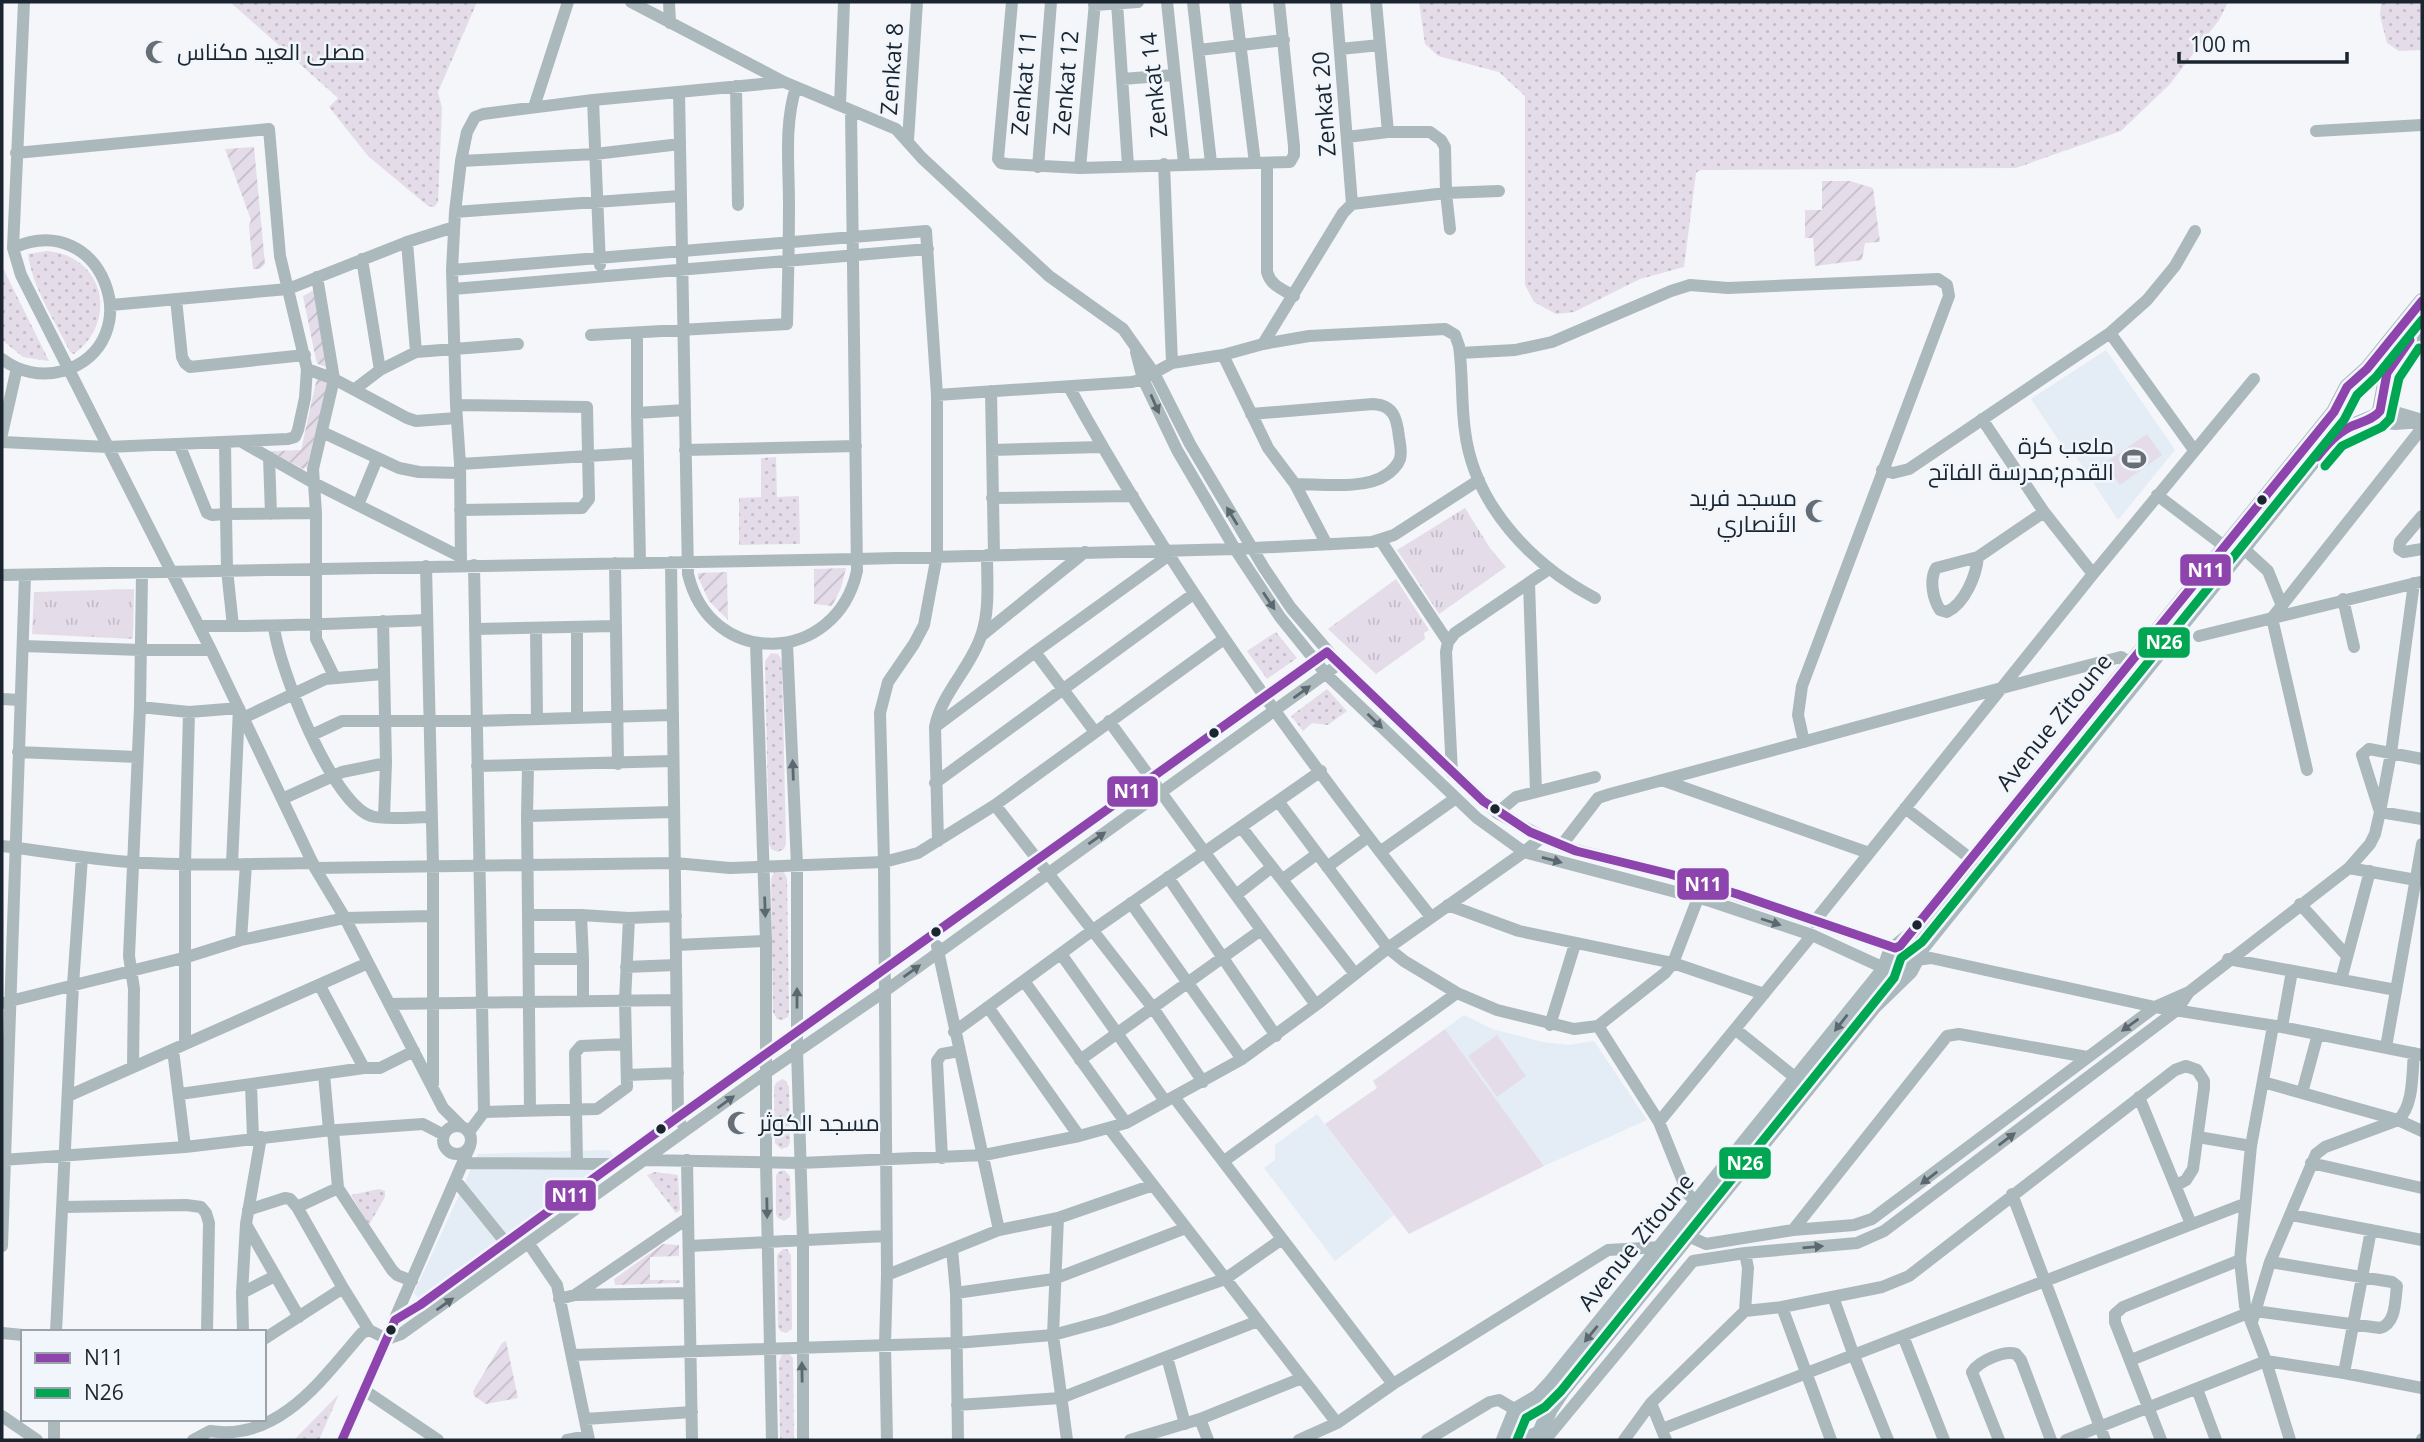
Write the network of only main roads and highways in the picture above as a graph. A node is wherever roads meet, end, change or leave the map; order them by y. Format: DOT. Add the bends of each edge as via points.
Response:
graph roads {
  1 [pos="2422,301"];
  2 [pos="2422,325"];
  3 [pos="2348,388"];
  4 [pos="2384,398"];
  5 [pos="2364,421"];
  6 [pos="2234,550"];
  7 [pos="1898,947"];
  8 [pos="1916,958"];
  9 [pos="1884,966"];
  10 [pos="1904,976"];
  11 [pos="1517,1412"];
  12 [pos="1539,1435"];
  13 [pos="1504,1440"];
  1 -- 3 [label="main road, Avenue Zitoune"];
  2 -- 4 [label="main road" via="2386,373"];
  3 -- 4 [label="main road" via="2365,379 2377,385"];
  3 -- 5 [label="main road" via="2343,406 2351,417"];
  3 -- 6 [label="main road, Avenue Zitoune"];
  4 -- 5 [label="main road" via="2376,416"];
  5 -- 6 [label="main road, Avenue Zitoune" via="2334,437"];
  6 -- 7 [label="main road, Avenue Zitoune" via="2131,663"];
  6 -- 8 [label="main road, Avenue Zitoune"];
  7 -- 8 [label="main road" via="1912,946"];
  7 -- 9 [label="main road, Avenue Zitoune"];
  8 -- 10 [label="main road, Avenue Zitoune"];
  9 -- 10 [label="main road" via="1892,978"];
  9 -- 11 [label="main road, Avenue Zitoune, one-way" via="1551,1383"];
  10 -- 12 [label="main road, Avenue Zitoune" via="1874,1006 1562,1391"];
  11 -- 12 [label="main road" via="1516,1433"];
  11 -- 12 [label="main road" via="1536,1407 1541,1411"];
  11 -- 13 [label="main road, Avenue Zitoune"];
}
